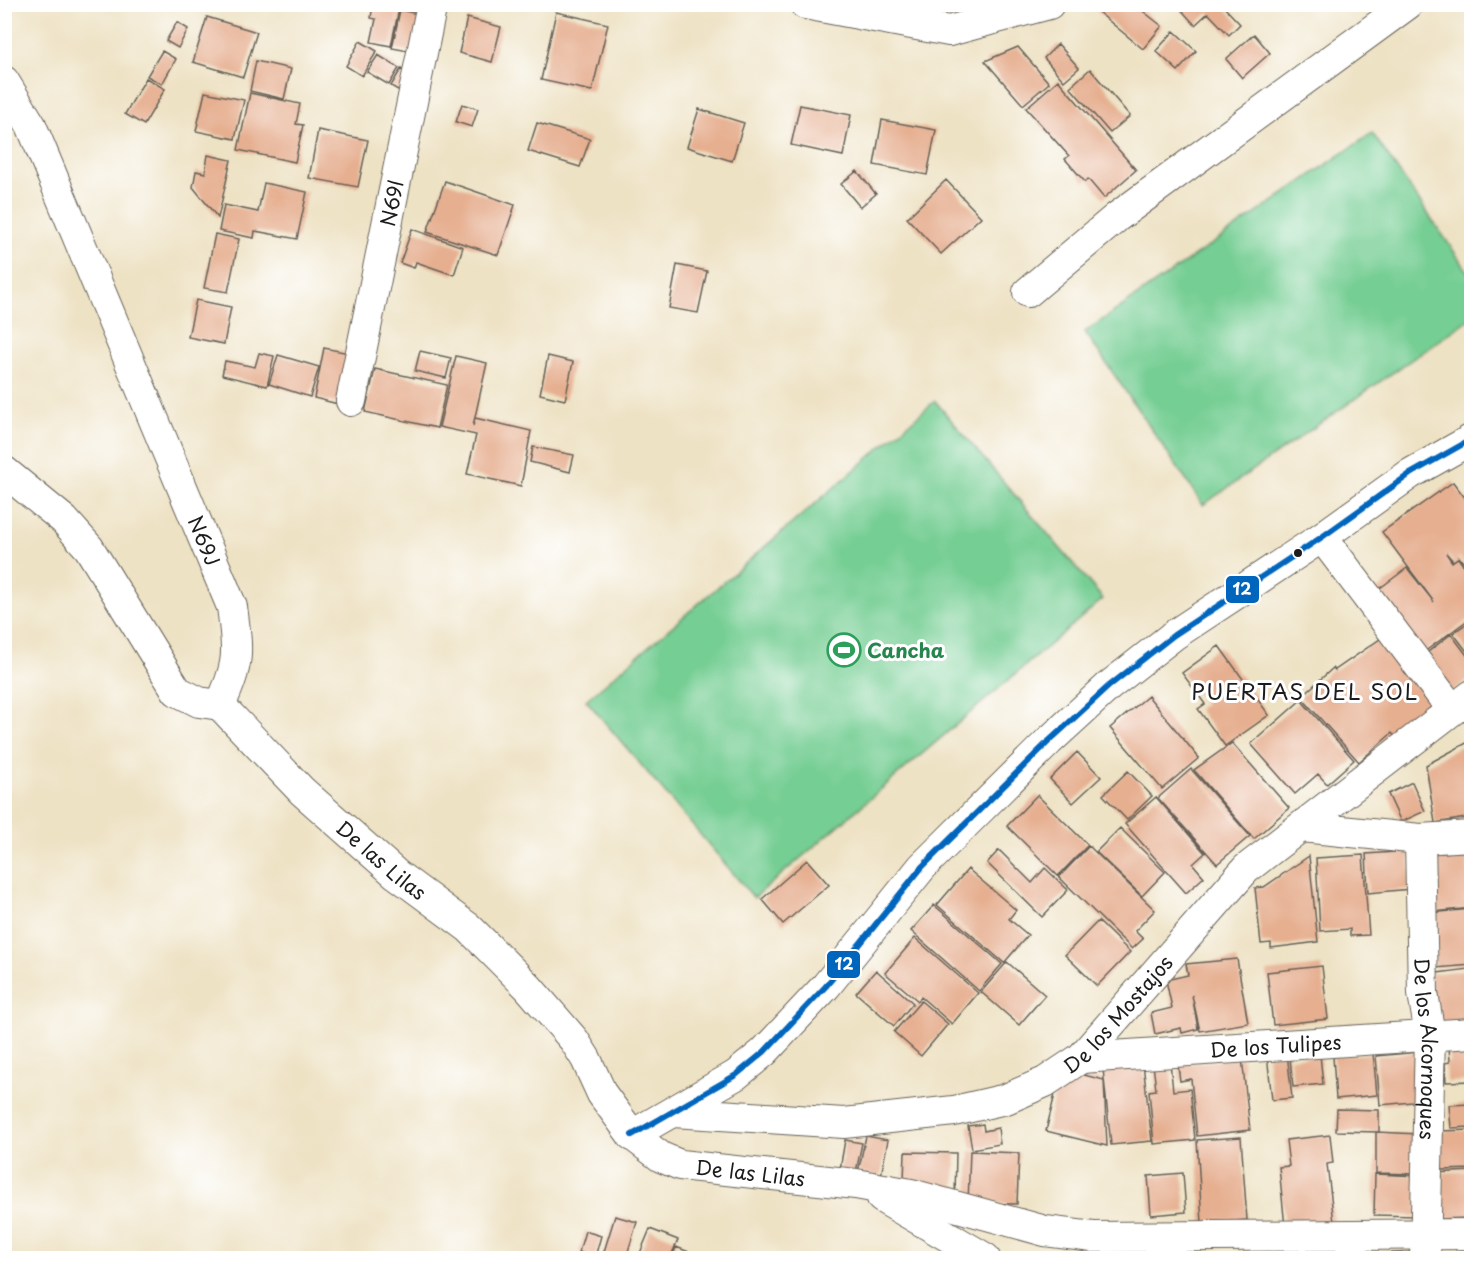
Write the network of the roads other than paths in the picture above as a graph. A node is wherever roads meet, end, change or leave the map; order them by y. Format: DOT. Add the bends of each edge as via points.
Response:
graph roads {
  1 [pos="432,4"];
  2 [pos="805,4"];
  3 [pos="1048,4"];
  4 [pos="1408,4"];
  5 [pos="4,81"];
  6 [pos="1028,292"];
  7 [pos="351,401"];
  8 [pos="1472,440"];
  9 [pos="4,471"];
  10 [pos="1322,537"];
  11 [pos="1461,701"];
  12 [pos="220,705"];
  13 [pos="1302,827"];
  14 [pos="1472,836"];
  15 [pos="1420,839"];
  16 [pos="1472,1033"];
  17 [pos="1430,1035"];
  18 [pos="1081,1058"];
  19 [pos="673,1112"];
  20 [pos="632,1135"];
  21 [pos="856,1184"];
  22 [pos="1472,1234"];
  23 [pos="1425,1248"];
  24 [pos="985,1258"];
  1 -- 7 [label="street, N69l"];
  2 -- 3 [label="street" via="949,31"];
  4 -- 6 [label="street" via="1117,217"];
  5 -- 12 [label="street, N69J" via="31,125 232,607 238,653 232,680"];
  8 -- 10 [label="street" via="1410,474"];
  9 -- 12 [label="street" via="64,520 89,548 177,691 199,702"];
  10 -- 11 [label="street"];
  10 -- 19 [label="street" via="1174,635 1109,686 922,867 826,986 764,1052 736,1075"];
  11 -- 13 [label="street, De los Mostajos"];
  12 -- 20 [label="street, De las Lilas" via="302,791 396,874 469,928 528,987 574,1040 602,1094"];
  13 -- 15 [label="street"];
  13 -- 18 [label="street, De los Mostajos" via="1246,868"];
  14 -- 15 [label="street"];
  15 -- 17 [label="street, De los Alcornoques" via="1423,993"];
  16 -- 17 [label="street, De los Tulipes"];
  17 -- 18 [label="street, De los Tulipes"];
  17 -- 23 [label="street, De los Alcornoques"];
  18 -- 19 [label="street, De los Mostajos" via="1045,1082 1006,1099 954,1111 844,1123"];
  19 -- 20 [label="street"];
  20 -- 21 [label="street, De las Lilas" via="661,1157 680,1165"];
  21 -- 23 [label="street, De las Lilas" via="911,1194 1045,1231 1094,1237"];
  21 -- 24 [label="street"];
  22 -- 23 [label="street, De las Lilas"];
}
